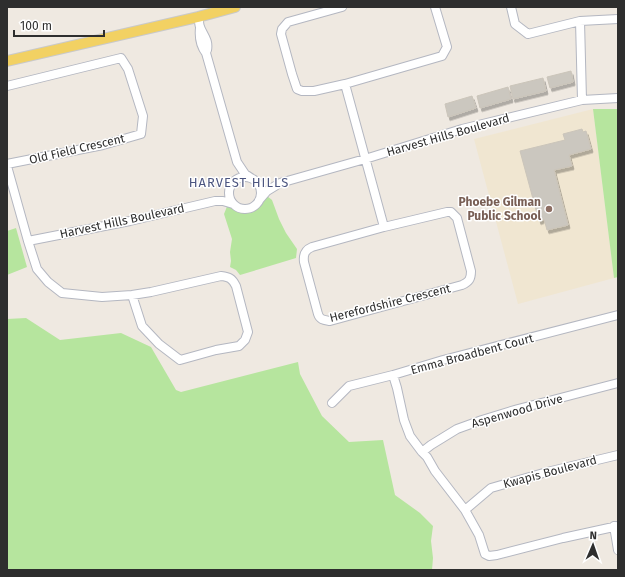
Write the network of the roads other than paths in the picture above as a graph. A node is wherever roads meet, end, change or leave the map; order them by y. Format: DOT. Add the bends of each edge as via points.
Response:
graph roads {
  1 [pos="234,7"];
  2 [pos="342,7"];
  3 [pos="435,7"];
  4 [pos="511,7"];
  5 [pos="198,17"];
  6 [pos="618,19"];
  7 [pos="580,21"];
  8 [pos="7,62"];
  9 [pos="345,84"];
  10 [pos="7,86"];
  11 [pos="618,98"];
  12 [pos="582,100"];
  13 [pos="365,159"];
  14 [pos="237,162"];
  15 [pos="7,165"];
  16 [pos="253,179"];
  17 [pos="280,183"];
  18 [pos="231,186"];
  19 [pos="260,199"];
  20 [pos="215,201"];
  21 [pos="233,204"];
  22 [pos="384,228"];
  23 [pos="28,241"];
  24 [pos="132,295"];
  25 [pos="618,315"];
  26 [pos="393,375"];
  27 [pos="618,383"];
  28 [pos="332,403"];
  29 [pos="422,452"];
  30 [pos="618,454"];
  31 [pos="465,510"];
  32 [pos="616,526"];
  33 [pos="618,550"];
  1 -- 5 [label="main road"];
  2 -- 9 [label="street" via="288,22 281,34 297,89 314,91"];
  3 -- 9 [label="street" via="447,47 442,56"];
  4 -- 7 [label="street" via="515,24 528,34"];
  5 -- 8 [label="main road"];
  5 -- 14 [label="street"];
  6 -- 7 [label="street"];
  7 -- 12 [label="street"];
  9 -- 13 [label="street"];
  10 -- 15 [label="street, Old Field Crescent" via="121,58 128,69 142,116 141,134"];
  11 -- 12 [label="street, Harvest Hills Boulevard"];
  12 -- 13 [label="street, Harvest Hills Boulevard" via="462,129"];
  13 -- 17 [label="street, Harvest Hills Boulevard"];
  13 -- 22 [label="street"];
  14 -- 16 [label="street" via="245,174"];
  14 -- 18 [label="street"];
  15 -- 23 [label="street, Old Field Crescent"];
  16 -- 17 [label="street, Harvest Hills Boulevard" via="262,183"];
  16 -- 18 [label="street" via="240,178"];
  16 -- 19 [label="street" via="261,190"];
  17 -- 19 [label="street, Harvest Hills Boulevard"];
  18 -- 20 [label="street, Harvest Hills Boulevard"];
  18 -- 21 [label="street" via="229,193"];
  19 -- 21 [label="street" via="257,204 247,209"];
  20 -- 21 [label="street, Harvest Hills Boulevard"];
  20 -- 23 [label="street, Harvest Hills Boulevard"];
  22 -- 22 [label="street, Herefordshire Crescent" via="307,249 303,256 304,262 319,317 330,321 455,287 467,283 470,279 471,271 457,218 451,212"];
  23 -- 24 [label="street, Old Field Crescent" via="37,269 62,293 102,297"];
  24 -- 24 [label="street, Old Field Crescent" via="222,276 230,277 236,286 248,332 239,346 180,360 159,344 142,326"];
  25 -- 26 [label="street, Emma Broadbent Court"];
  26 -- 28 [label="street, Emma Broadbent Court" via="349,386"];
  26 -- 29 [label="street" via="410,436"];
  27 -- 29 [label="street, Aspenwood Drive" via="482,420 457,429"];
  29 -- 31 [label="street"];
  30 -- 31 [label="street, Kwapis Boulevard" via="491,488"];
  31 -- 32 [label="street" via="479,535 485,554 489,556"];
  32 -- 33 [label="street"];
}
